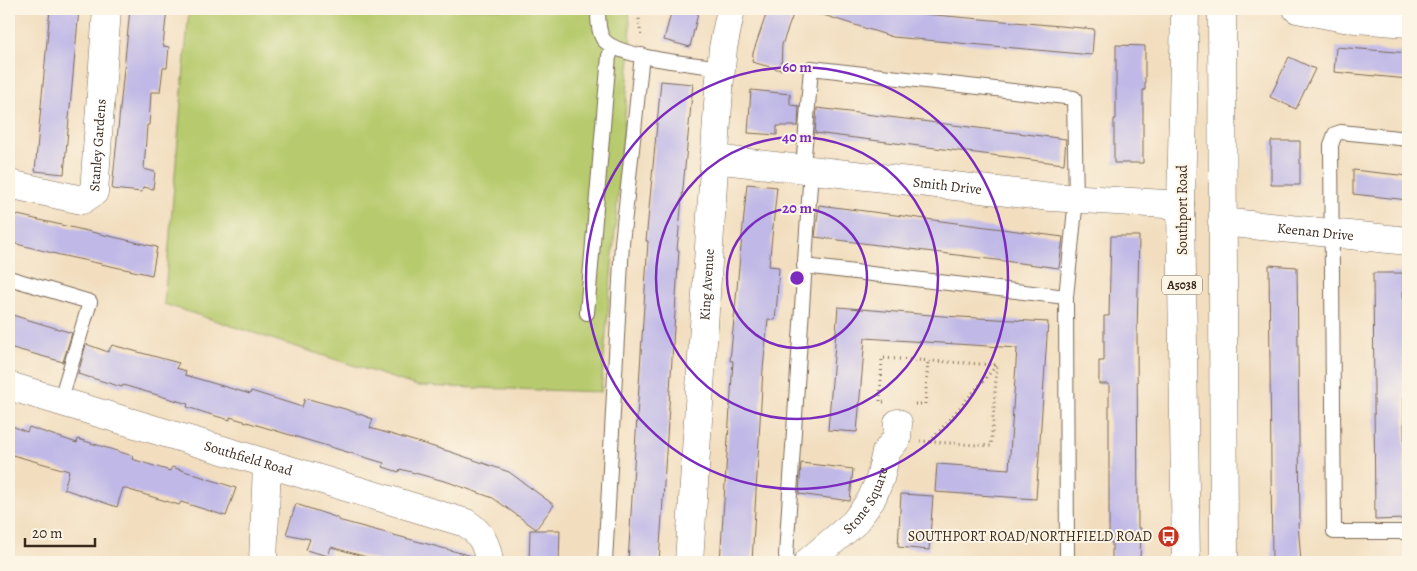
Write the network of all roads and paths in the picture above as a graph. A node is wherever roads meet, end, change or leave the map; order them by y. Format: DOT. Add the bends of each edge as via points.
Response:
graph roads {
  1 [pos="107,9"];
  2 [pos="598,9"];
  3 [pos="638,9"];
  4 [pos="731,9"];
  5 [pos="1185,9"];
  6 [pos="1222,9"];
  7 [pos="1297,9"];
  8 [pos="1408,23"];
  9 [pos="614,47"];
  10 [pos="642,55"];
  11 [pos="721,68"];
  12 [pos="1408,139"];
  13 [pos="714,159"];
  14 [pos="807,169"];
  15 [pos="9,184"];
  16 [pos="1076,200"];
  17 [pos="1181,205"];
  18 [pos="1222,222"];
  19 [pos="1333,233"];
  20 [pos="1408,241"];
  21 [pos="804,266"];
  22 [pos="9,278"];
  23 [pos="1066,297"];
  24 [pos="586,313"];
  25 [pos="928,360"];
  26 [pos="997,365"];
  27 [pos="9,386"];
  28 [pos="60,402"];
  29 [pos="898,417"];
  30 [pos="930,442"];
  31 [pos="267,465"];
  32 [pos="1408,532"];
  33 [pos="486,550"];
  34 [pos="263,562"];
  35 [pos="605,562"];
  36 [pos="689,562"];
  37 [pos="788,562"];
  38 [pos="808,562"];
  39 [pos="1067,562"];
  40 [pos="1186,562"];
  41 [pos="1224,562"];
  1 -- 15 [label="street, Stanley Gardens" via="94,192 82,200"];
  2 -- 9 [label="lane" via="603,38"];
  3 -- 10 [label="path"];
  4 -- 11 [label="street, King Avenue"];
  5 -- 17 [label="street, Southport Road / A5038"];
  6 -- 18 [label="street, A5038"];
  7 -- 8 [label="street" via="1344,18"];
  9 -- 10 [label="lane"];
  9 -- 24 [label="lane" via="609,56"];
  10 -- 11 [label="lane"];
  10 -- 35 [label="lane" via="622,243"];
  11 -- 13 [label="street, King Avenue"];
  12 -- 19 [label="lane" via="1335,134 1331,145"];
  13 -- 14 [label="street, Smith Drive"];
  13 -- 36 [label="street, King Avenue"];
  14 -- 16 [label="street, Smith Drive"];
  14 -- 16 [label="lane" via="811,68 1074,98"];
  14 -- 21 [label="lane"];
  16 -- 17 [label="street, Smith Drive"];
  16 -- 23 [label="lane"];
  17 -- 40 [label="street, Southport Road / A5038"];
  18 -- 19 [label="street, Keenan Drive"];
  18 -- 41 [label="street, A5038"];
  19 -- 20 [label="street, Keenan Drive"];
  19 -- 32 [label="lane" via="1334,532"];
  21 -- 23 [label="lane"];
  21 -- 37 [label="lane"];
  22 -- 28 [label="lane" via="90,302"];
  23 -- 39 [label="lane"];
  25 -- 26 [label="path"];
  25 -- 29 [label="path" via="925,404"];
  25 -- 29 [label="path" via="882,358 880,402"];
  26 -- 30 [label="path"];
  26 -- 30 [label="path" via="991,446"];
  27 -- 28 [label="street, Southfield Road"];
  28 -- 31 [label="street, Southfield Road"];
  29 -- 30 [label="path"];
  29 -- 38 [label="street, Stone Square" via="877,489 864,510 841,535"];
  31 -- 33 [label="street, Southfield Road" via="466,523 476,530"];
  31 -- 34 [label="street"];
}
